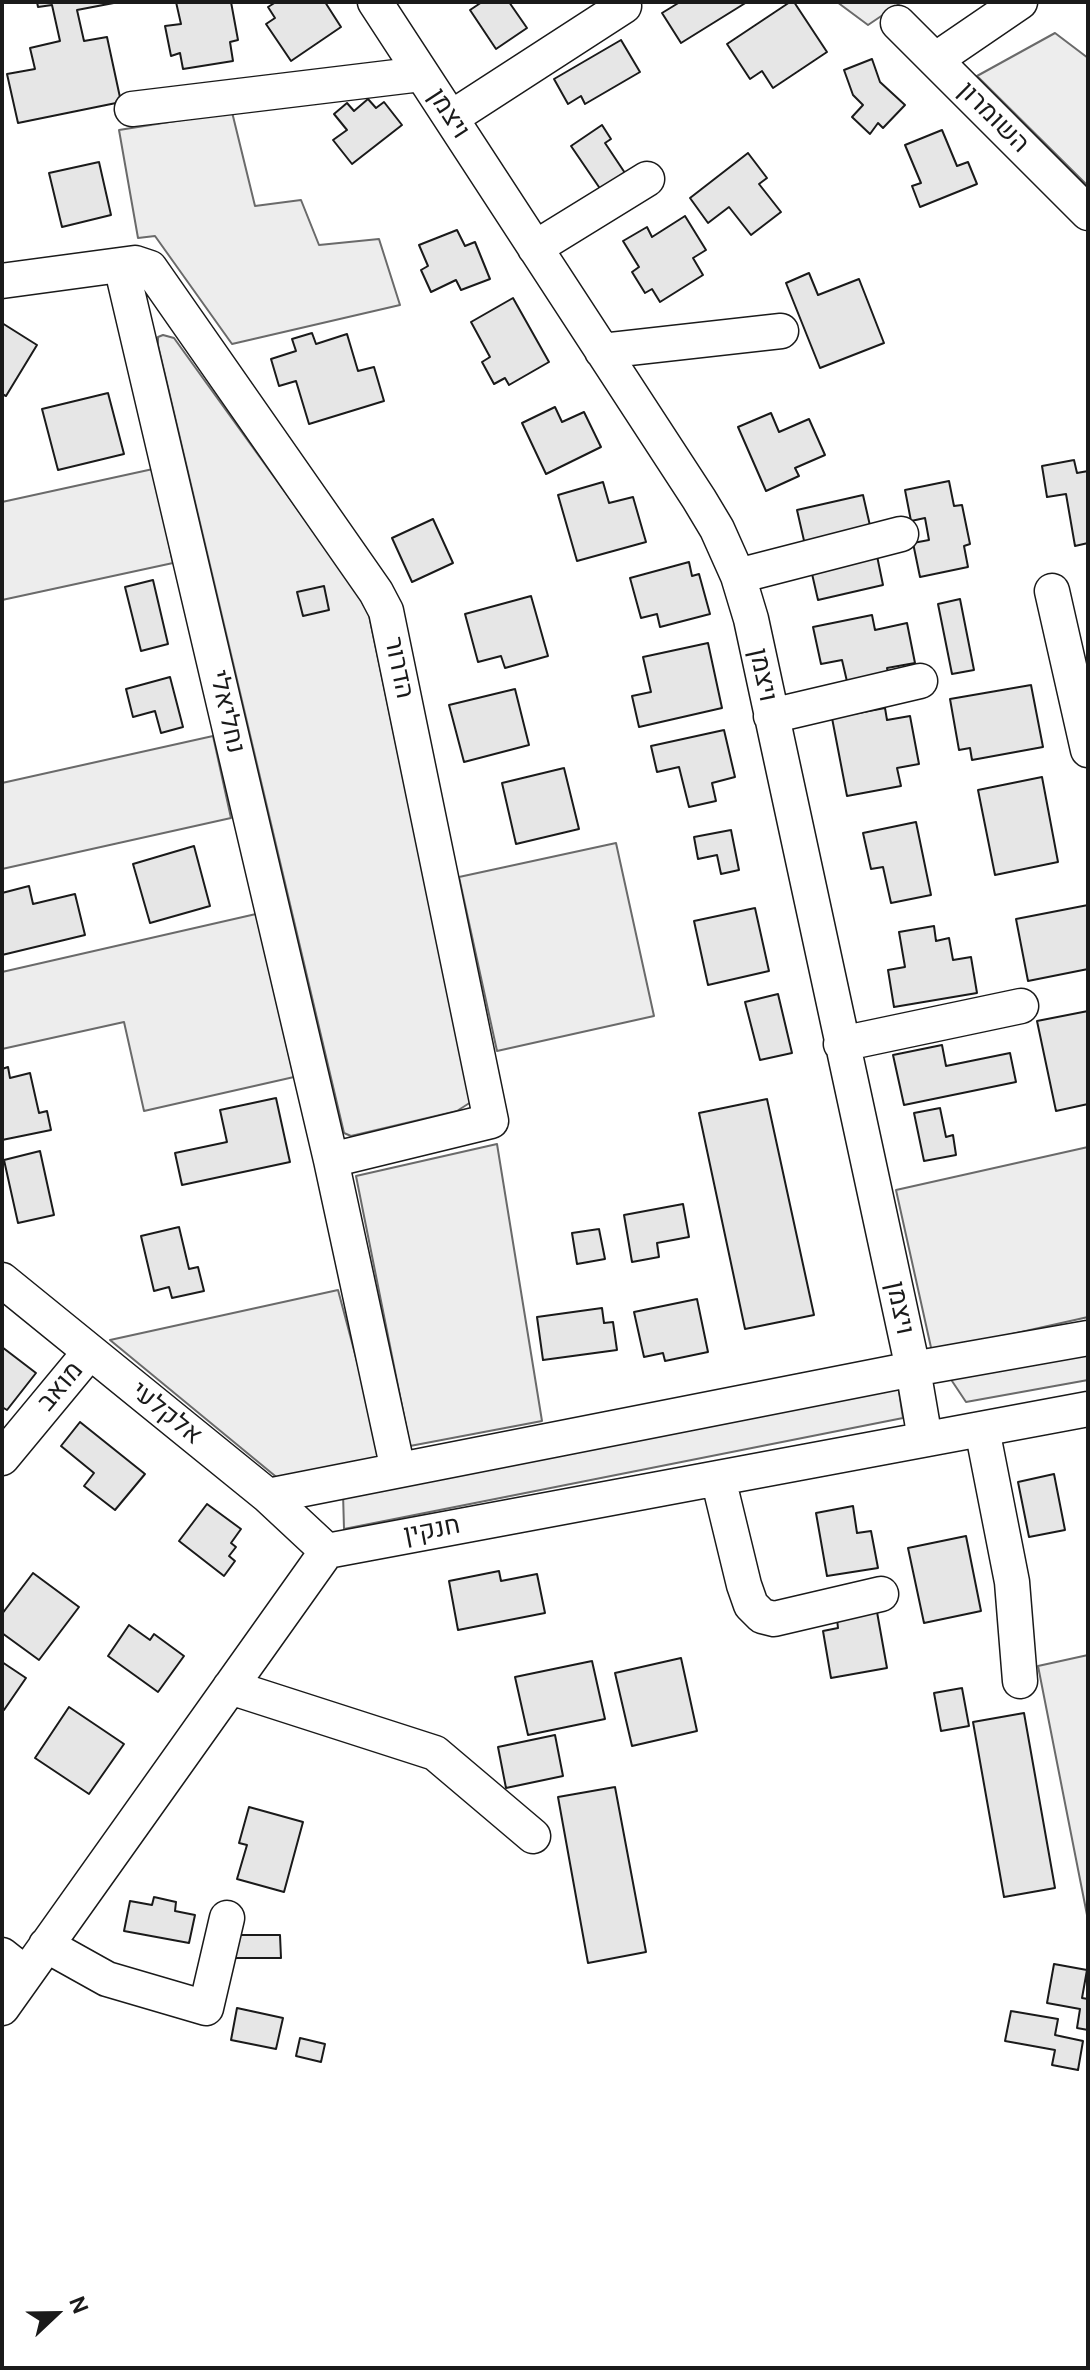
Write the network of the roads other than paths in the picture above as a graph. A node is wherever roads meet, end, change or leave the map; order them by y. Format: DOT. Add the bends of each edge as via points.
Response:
graph roads {
  1 [pos="375,2"];
  2 [pos="1020,2"];
  3 [pos="624,6"];
  4 [pos="898,23"];
  5 [pos="935,60"];
  6 [pos="421,74"];
  7 [pos="132,109"];
  8 [pos="451,118"];
  9 [pos="647,179"];
  10 [pos="1088,213"];
  11 [pos="535,248"];
  12 [pos="121,265"];
  13 [pos="2,281"];
  14 [pos="781,331"];
  15 [pos="602,351"];
  16 [pos="901,534"];
  17 [pos="738,576"];
  18 [pos="1052,591"];
  19 [pos="920,681"];
  20 [pos="771,716"];
  21 [pos="1088,750"];
  22 [pos="1021,1006"];
  23 [pos="841,1044"];
  24 [pos="331,1160"];
  25 [pos="2,1280"];
  26 [pos="1088,1338"];
  27 [pos="89,1353"];
  28 [pos="913,1369"];
  29 [pos="1088,1409"];
  30 [pos="982,1429"];
  31 [pos="925,1439"];
  32 [pos="2,1458"];
  33 [pos="398,1470"];
  34 [pos="718,1478"];
  35 [pos="268,1496"];
  36 [pos="327,1551"];
  37 [pos="881,1594"];
  38 [pos="1020,1681"];
  39 [pos="230,1687"];
  40 [pos="533,1836"];
  41 [pos="227,1918"];
  42 [pos="46,1945"];
  43 [pos="14,1964"];
  44 [pos="2,2008"];
  1 -- 6 [label="street, ויצמן"];
  2 -- 5 [label="street"];
  3 -- 8 [label="street"];
  4 -- 5 [label="street, השומרון"];
  5 -- 10 [label="street, השומרון"];
  6 -- 7 [label="street"];
  6 -- 8 [label="street, ויצמן"];
  8 -- 11 [label="street, ויצמן"];
  9 -- 11 [label="street"];
  11 -- 15 [label="street, ויצמן"];
  12 -- 13 [label="street, הדרור"];
  12 -- 24 [label="street, נחליאלי"];
  12 -- 24 [label="street, הדרור" via="150,268 376,592 391,632 491,1121"];
  14 -- 15 [label="street"];
  15 -- 17 [label="street, ויצמן" via="711,519"];
  16 -- 17 [label="street"];
  17 -- 20 [label="street, ויצמן"];
  18 -- 21 [label="street"];
  19 -- 20 [label="street"];
  20 -- 23 [label="street, ויצמן"];
  22 -- 23 [label="street"];
  23 -- 28 [label="street, ויצמן"];
  24 -- 33 [label="street, נחליאלי"];
  25 -- 27 [label="street, אלקלעי"];
  26 -- 28 [label="street"];
  27 -- 32 [label="street, מואב"];
  27 -- 35 [label="street, אלקלעי"];
  28 -- 31 [label="street, ויצמן"];
  28 -- 33 [label="street"];
  29 -- 30 [label="street, חנקין"];
  30 -- 31 [label="street, חנקין"];
  30 -- 38 [label="street" via="1012,1582"];
  31 -- 34 [label="street, חנקין"];
  33 -- 35 [label="street"];
  34 -- 36 [label="street, חנקין"];
  34 -- 37 [label="street" via="744,1585 762,1616 774,1619"];
  35 -- 36 [label="street, אלקלעי"];
  36 -- 39 [label="street"];
  39 -- 40 [label="street" via="435,1753"];
  39 -- 42 [label="street"];
  41 -- 42 [label="street" via="206,2008 107,1979"];
  42 -- 43 [label="street"];
  43 -- 44 [label="street"];
}
